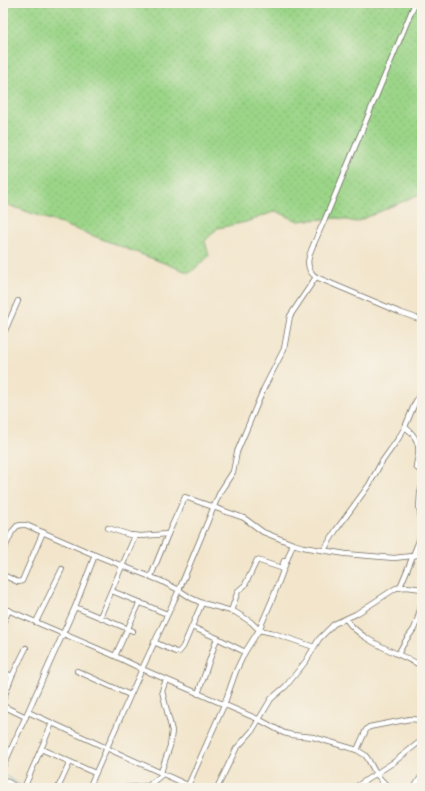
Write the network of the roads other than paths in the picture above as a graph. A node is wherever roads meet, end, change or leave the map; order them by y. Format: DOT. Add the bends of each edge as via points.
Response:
graph roads {
  1 [pos="415,3"];
  2 [pos="316,277"];
  3 [pos="18,301"];
  4 [pos="422,320"];
  5 [pos="3,335"];
  6 [pos="422,390"];
  7 [pos="405,427"];
  8 [pos="422,472"];
  9 [pos="422,486"];
  10 [pos="214,508"];
  11 [pos="108,528"];
  12 [pos="43,532"];
  13 [pos="168,534"];
  14 [pos="135,536"];
  15 [pos="293,544"];
  16 [pos="324,550"];
  17 [pos="3,552"];
  18 [pos="422,554"];
  19 [pos="95,555"];
  20 [pos="412,556"];
  21 [pos="123,566"];
  22 [pos="62,569"];
  23 [pos="3,575"];
  24 [pos="151,576"];
  25 [pos="400,587"];
  26 [pos="422,589"];
  27 [pos="179,590"];
  28 [pos="112,591"];
  29 [pos="422,601"];
  30 [pos="140,602"];
  31 [pos="202,603"];
  32 [pos="75,607"];
  33 [pos="3,608"];
  34 [pos="9,610"];
  35 [pos="230,611"];
  36 [pos="167,614"];
  37 [pos="100,618"];
  38 [pos="346,619"];
  39 [pos="36,622"];
  40 [pos="3,623"];
  41 [pos="192,626"];
  42 [pos="127,629"];
  43 [pos="259,630"];
  44 [pos="133,631"];
  45 [pos="62,634"];
  46 [pos="217,638"];
  47 [pos="154,642"];
  48 [pos="314,646"];
  49 [pos="26,648"];
  50 [pos="245,652"];
  51 [pos="398,654"];
  52 [pos="115,656"];
  53 [pos="422,666"];
  54 [pos="142,669"];
  55 [pos="77,671"];
  56 [pos="3,672"];
  57 [pos="12,676"];
  58 [pos="166,680"];
  59 [pos="198,694"];
  60 [pos="130,695"];
  61 [pos="3,700"];
  62 [pos="224,705"];
  63 [pos="3,706"];
  64 [pos="27,714"];
  65 [pos="260,720"];
  66 [pos="422,720"];
  67 [pos="52,723"];
  68 [pos="422,740"];
  69 [pos="106,748"];
  70 [pos="41,750"];
  71 [pos="357,750"];
  72 [pos="70,762"];
  73 [pos="3,767"];
  74 [pos="95,773"];
  75 [pos="162,773"];
  76 [pos="376,774"];
  77 [pos="422,775"];
  78 [pos="3,779"];
  79 [pos="383,782"];
  80 [pos="188,787"];
  81 [pos="18,788"];
  82 [pos="24,788"];
  83 [pos="58,788"];
  84 [pos="89,788"];
  85 [pos="124,788"];
  86 [pos="194,788"];
  87 [pos="217,788"];
  88 [pos="354,788"];
  89 [pos="378,788"];
  90 [pos="389,788"];
  91 [pos="414,788"];
  1 -- 2 [label="street" via="310,252 308,264"];
  2 -- 4 [label="street"];
  2 -- 10 [label="street" via="290,316 284,349 264,388 237,452 233,472 220,492"];
  3 -- 5 [label="street"];
  6 -- 7 [label="street"];
  7 -- 8 [label="street" via="412,432 418,443 416,467"];
  7 -- 16 [label="street"];
  9 -- 20 [label="street" via="419,508 422,533"];
  10 -- 13 [label="street" via="185,497"];
  10 -- 15 [label="street" via="244,518 264,532"];
  10 -- 27 [label="street"];
  11 -- 14 [label="street"];
  12 -- 17 [label="street" via="26,525 17,526"];
  12 -- 19 [label="street"];
  12 -- 23 [label="street" via="22,581 18,582"];
  13 -- 14 [label="street"];
  13 -- 24 [label="street"];
  14 -- 21 [label="street"];
  15 -- 16 [label="street"];
  15 -- 35 [label="street" via="281,568 257,560 245,585 238,591"];
  15 -- 43 [label="street"];
  16 -- 20 [label="street" via="394,558"];
  18 -- 20 [label="street"];
  19 -- 21 [label="street"];
  19 -- 32 [label="street"];
  20 -- 25 [label="street"];
  21 -- 24 [label="street"];
  21 -- 28 [label="street"];
  22 -- 39 [label="street"];
  24 -- 27 [label="street"];
  25 -- 26 [label="street"];
  25 -- 38 [label="street"];
  27 -- 31 [label="street"];
  27 -- 36 [label="street"];
  28 -- 30 [label="street"];
  28 -- 37 [label="street"];
  29 -- 51 [label="street" via="414,629"];
  30 -- 36 [label="street"];
  30 -- 42 [label="street"];
  31 -- 35 [label="street"];
  31 -- 41 [label="street"];
  32 -- 37 [label="street"];
  32 -- 45 [label="street"];
  33 -- 34 [label="street"];
  34 -- 39 [label="street"];
  34 -- 40 [label="street"];
  35 -- 43 [label="street" via="244,617"];
  36 -- 47 [label="street"];
  37 -- 42 [label="street"];
  38 -- 48 [label="street" via="334,624"];
  38 -- 51 [label="street" via="351,627 372,642"];
  39 -- 45 [label="street"];
  41 -- 46 [label="street"];
  41 -- 47 [label="street" via="179,652"];
  42 -- 44 [label="street"];
  42 -- 52 [label="street"];
  43 -- 48 [label="street"];
  43 -- 50 [label="street"];
  45 -- 52 [label="street"];
  45 -- 64 [label="street"];
  46 -- 50 [label="street"];
  46 -- 59 [label="street"];
  47 -- 54 [label="street"];
  48 -- 65 [label="street" via="286,686 272,699"];
  49 -- 57 [label="street"];
  50 -- 62 [label="street"];
  51 -- 53 [label="street"];
  52 -- 54 [label="street"];
  54 -- 58 [label="street"];
  54 -- 60 [label="street"];
  55 -- 60 [label="street"];
  56 -- 57 [label="street"];
  57 -- 61 [label="street"];
  58 -- 59 [label="street"];
  58 -- 75 [label="street" via="162,691 172,731"];
  59 -- 62 [label="street"];
  60 -- 69 [label="street"];
  62 -- 65 [label="street"];
  62 -- 80 [label="street"];
  63 -- 64 [label="street"];
  64 -- 67 [label="street"];
  64 -- 73 [label="street"];
  65 -- 71 [label="street" via="284,733 313,737"];
  65 -- 87 [label="street" via="236,749"];
  66 -- 71 [label="street" via="410,719 369,727"];
  67 -- 69 [label="street"];
  67 -- 70 [label="street"];
  68 -- 76 [label="street"];
  69 -- 74 [label="street"];
  69 -- 75 [label="street"];
  70 -- 72 [label="street"];
  70 -- 82 [label="street"];
  71 -- 76 [label="street" via="365,755"];
  72 -- 74 [label="street"];
  72 -- 83 [label="street"];
  74 -- 84 [label="street"];
  75 -- 80 [label="street"];
  75 -- 85 [label="street" via="148,786"];
  76 -- 79 [label="street"];
  76 -- 88 [label="street"];
  77 -- 91 [label="street"];
  78 -- 81 [label="street"];
  79 -- 89 [label="street"];
  79 -- 90 [label="street"];
  80 -- 86 [label="street"];
}
